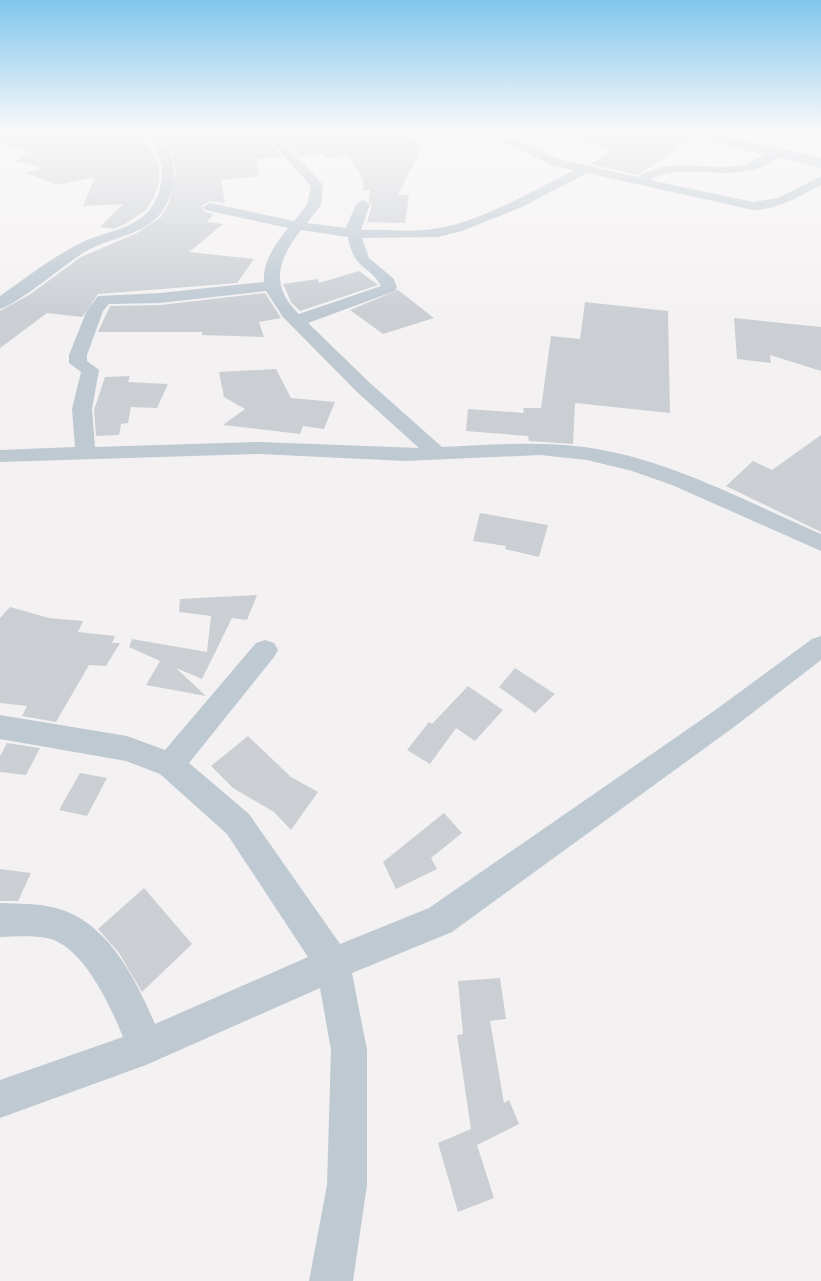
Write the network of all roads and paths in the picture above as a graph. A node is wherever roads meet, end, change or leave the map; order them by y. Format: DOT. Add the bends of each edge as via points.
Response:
graph roads {
  1 [pos="165,193"];
  2 [pos="316,193"];
  3 [pos="539,193"];
  4 [pos="682,193"];
  5 [pos="796,193"];
  6 [pos="363,204"];
  7 [pos="210,207"];
  8 [pos="296,226"];
  9 [pos="355,234"];
  10 [pos="273,286"];
  11 [pos="0,304"];
  12 [pos="295,320"];
  13 [pos="87,454"];
  14 [pos="438,454"];
  15 [pos="0,456"];
  16 [pos="821,543"];
  17 [pos="821,646"];
  18 [pos="265,650"];
  19 [pos="0,727"];
  20 [pos="170,765"];
  21 [pos="0,920"];
  22 [pos="333,964"];
  23 [pos="146,1047"];
  24 [pos="0,1099"];
  25 [pos="331,1281"];
  1 -- 11 [label="street" via="156,214 135,229 81,248"];
  2 -- 8 [label="street" via="314,204"];
  3 -- 9 [label="street" via="445,232"];
  4 -- 5 [label="street" via="755,207 788,201"];
  6 -- 9 [label="street" via="353,226"];
  7 -- 8 [label="street"];
  8 -- 9 [label="street"];
  8 -- 10 [label="street" via="281,247 271,274"];
  9 -- 12 [label="street" via="363,261 388,282 389,288"];
  10 -- 12 [label="street" via="274,294"];
  10 -- 13 [label="street" via="160,298 104,299 94,310 78,355 78,363 90,370 82,409"];
  12 -- 14 [label="street"];
  13 -- 14 [label="street" via="260,448"];
  13 -- 15 [label="street"];
  14 -- 16 [label="street" via="540,449 638,465 722,497"];
  17 -- 22 [label="street" via="440,920"];
  18 -- 20 [label="street"];
  19 -- 20 [label="street" via="127,749"];
  20 -- 22 [label="street" via="238,824"];
  21 -- 23 [label="street" via="51,923 78,936 125,998"];
  22 -- 23 [label="street"];
  22 -- 25 [label="street" via="349,1050 347,1185"];
  23 -- 24 [label="street"];
}
